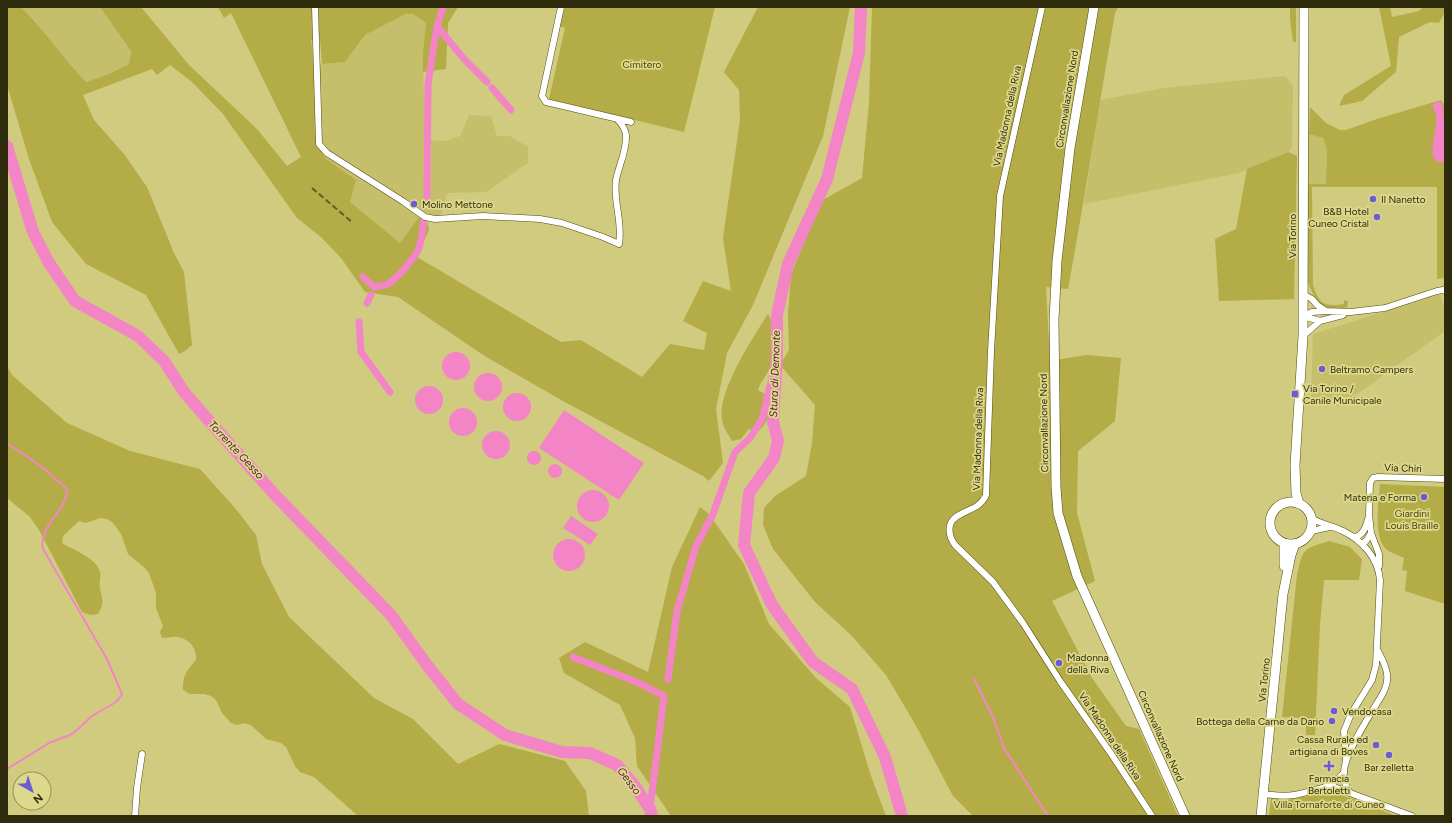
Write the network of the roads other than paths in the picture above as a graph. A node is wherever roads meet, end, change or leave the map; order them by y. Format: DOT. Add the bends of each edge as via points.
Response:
graph roads {
  1 [pos="315,7"];
  2 [pos="561,7"];
  3 [pos="1042,7"];
  4 [pos="1094,7"];
  5 [pos="1304,7"];
  6 [pos="617,119"];
  7 [pos="631,122"];
  8 [pos="1445,292"];
  9 [pos="1303,294"];
  10 [pos="1326,311"];
  11 [pos="1351,312"];
  12 [pos="1303,316"];
  13 [pos="1320,321"];
  14 [pos="1303,336"];
  15 [pos="1295,465"];
  16 [pos="1445,479"];
  17 [pos="1287,503"];
  18 [pos="1299,504"];
  19 [pos="1369,514"];
  20 [pos="1311,518"];
  21 [pos="1331,527"];
  22 [pos="1310,531"];
  23 [pos="1371,533"];
  24 [pos="1355,538"];
  25 [pos="1284,543"];
  26 [pos="1295,544"];
  27 [pos="1362,544"];
  28 [pos="1379,570"];
  29 [pos="1283,594"];
  30 [pos="1376,647"];
  31 [pos="142,754"];
  32 [pos="1346,761"];
  33 [pos="1344,773"];
  34 [pos="1326,786"];
  35 [pos="1350,793"];
  36 [pos="1263,794"];
  37 [pos="135,816"];
  38 [pos="1152,816"];
  39 [pos="1185,816"];
  40 [pos="1261,816"];
  41 [pos="1412,816"];
  1 -- 6 [label="street" via="319,144 327,153 425,217 435,219 484,216 540,219 619,244 620,230 615,190 626,136 623,126"];
  2 -- 6 [label="street" via="543,99 546,102"];
  3 -- 38 [label="street, Via Madonna della Riva" via="1000,196 986,495 971,510 956,517 949,533 955,545 993,582 1023,623"];
  4 -- 39 [label="main road, Circonvallazione Nord" via="1070,148 1057,261 1054,328 1058,513 1077,576"];
  5 -- 9 [label="main road, Via Torino"];
  6 -- 7 [label="street"];
  8 -- 11 [label="street" via="1438,291 1385,308"];
  9 -- 10 [label="street"];
  9 -- 12 [label="main road, Via Torino"];
  10 -- 11 [label="street"];
  10 -- 12 [label="street"];
  11 -- 13 [label="street"];
  12 -- 13 [label="street"];
  12 -- 14 [label="main road, Via Torino"];
  13 -- 14 [label="street"];
  14 -- 15 [label="main road, Via Torino"];
  15 -- 17 [label="main road, Via Torino"];
  15 -- 18 [label="main road, Via Torino"];
  16 -- 19 [label="street, Via Chiri" via="1373,478 1370,483"];
  17 -- 18 [label="main road"];
  17 -- 25 [label="main road" via="1278,507 1270,520 1274,535"];
  18 -- 20 [label="main road" via="1307,510"];
  19 -- 23 [label="street, Via Chiri"];
  19 -- 24 [label="street, Via Chiri" via="1365,530"];
  20 -- 21 [label="street, Via Chiri"];
  20 -- 22 [label="main road"];
  21 -- 22 [label="street"];
  21 -- 24 [label="street, Via Chiri"];
  22 -- 26 [label="main road" via="1306,538"];
  23 -- 27 [label="street"];
  23 -- 28 [label="street, Via Chiri" via="1379,554"];
  24 -- 27 [label="street, Via Chiri"];
  25 -- 26 [label="main road"];
  25 -- 29 [label="main road, Via Torino"];
  26 -- 29 [label="main road, Via Torino"];
  27 -- 28 [label="street, Via Chiri"];
  28 -- 30 [label="street, Via Chiri"];
  29 -- 36 [label="main road, Via Torino"];
  30 -- 32 [label="street, Via Chiri" via="1376,665 1372,680 1351,714 1344,731"];
  30 -- 32 [label="street, Via Chiri" via="1384,662 1387,685 1362,727"];
  31 -- 37 [label="street"];
  32 -- 33 [label="street, Via Chiri"];
  33 -- 34 [label="street"];
  33 -- 35 [label="street, Via Chiri"];
  34 -- 35 [label="street"];
  34 -- 36 [label="street" via="1286,796"];
  35 -- 41 [label="street"];
  36 -- 40 [label="main road, Via Torino"];
}
